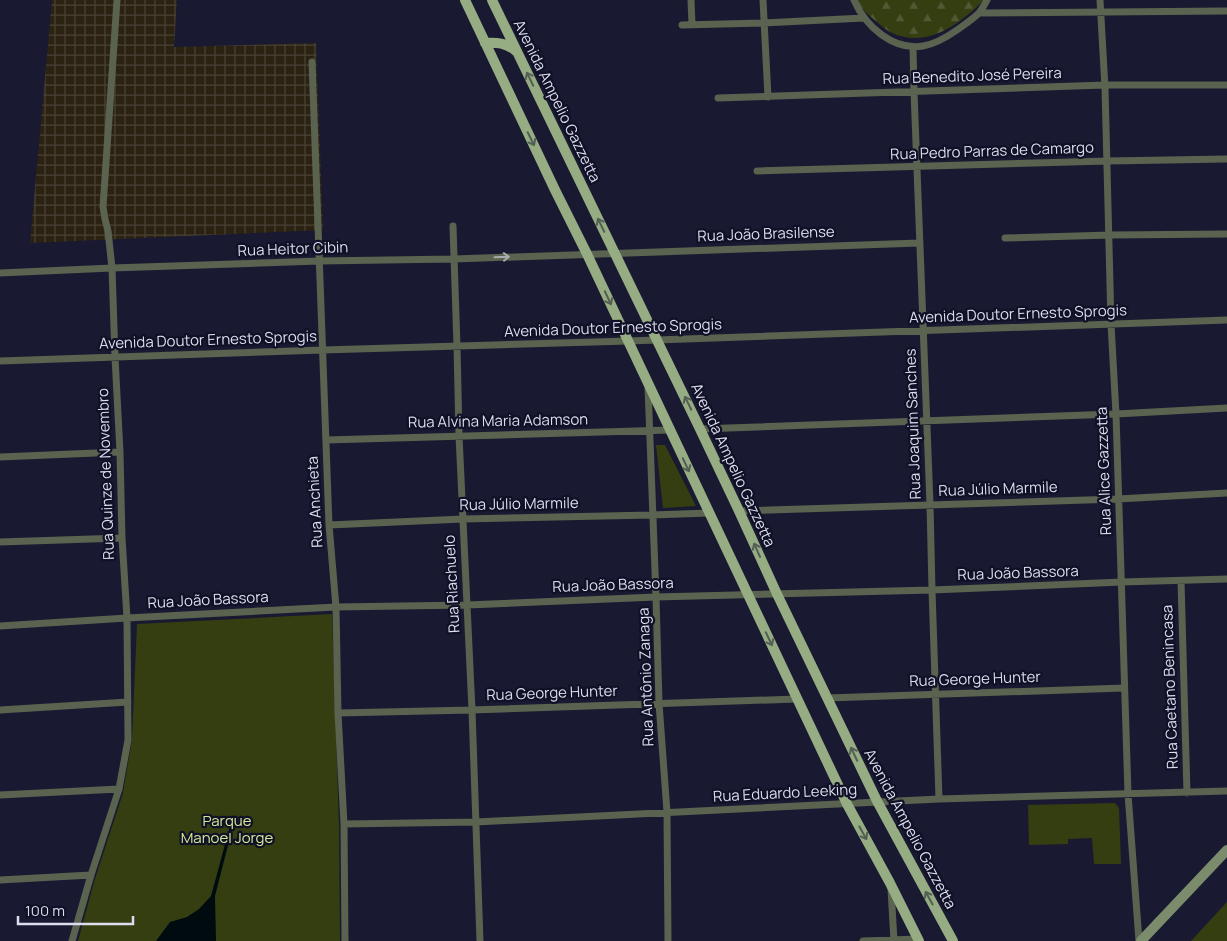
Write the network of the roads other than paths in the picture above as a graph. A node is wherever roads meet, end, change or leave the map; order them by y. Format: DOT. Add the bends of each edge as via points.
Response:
graph roads {
  1 [pos="117,0"];
  2 [pos="465,0"];
  3 [pos="492,0"];
  4 [pos="691,0"];
  5 [pos="763,0"];
  6 [pos="854,0"];
  7 [pos="987,0"];
  8 [pos="1100,0"];
  9 [pos="1227,11"];
  10 [pos="1101,12"];
  11 [pos="979,13"];
  12 [pos="864,18"];
  13 [pos="763,23"];
  14 [pos="692,24"];
  15 [pos="682,25"];
  16 [pos="485,43"];
  17 [pos="913,47"];
  18 [pos="517,52"];
  19 [pos="312,62"];
  20 [pos="1105,85"];
  21 [pos="1227,85"];
  22 [pos="914,92"];
  23 [pos="768,96"];
  24 [pos="718,98"];
  25 [pos="1227,159"];
  26 [pos="1107,161"];
  27 [pos="917,167"];
  28 [pos="757,171"];
  29 [pos="453,226"];
  30 [pos="1227,234"];
  31 [pos="1110,236"];
  32 [pos="1005,238"];
  33 [pos="919,242"];
  34 [pos="614,253"];
  35 [pos="587,254"];
  36 [pos="454,259"];
  37 [pos="319,261"];
  38 [pos="112,268"];
  39 [pos="0,273"];
  40 [pos="1227,320"];
  41 [pos="1111,324"];
  42 [pos="923,330"];
  43 [pos="657,340"];
  44 [pos="628,341"];
  45 [pos="457,346"];
  46 [pos="323,350"];
  47 [pos="115,357"];
  48 [pos="0,361"];
  49 [pos="648,382"];
  50 [pos="1227,408"];
  51 [pos="1116,414"];
  52 [pos="926,420"];
  53 [pos="700,429"];
  54 [pos="670,430"];
  55 [pos="650,431"];
  56 [pos="459,436"];
  57 [pos="326,440"];
  58 [pos="120,452"];
  59 [pos="0,457"];
  60 [pos="1227,493"];
  61 [pos="1118,499"];
  62 [pos="930,504"];
  63 [pos="739,511"];
  64 [pos="709,512"];
  65 [pos="652,515"];
  66 [pos="463,519"];
  67 [pos="329,525"];
  68 [pos="122,538"];
  69 [pos="0,542"];
  70 [pos="1181,580"];
  71 [pos="1227,580"];
  72 [pos="1122,582"];
  73 [pos="932,590"];
  74 [pos="777,594"];
  75 [pos="748,595"];
  76 [pos="656,597"];
  77 [pos="467,605"];
  78 [pos="336,607"];
  79 [pos="127,618"];
  80 [pos="0,626"];
  81 [pos="1124,688"];
  82 [pos="936,694"];
  83 [pos="827,698"];
  84 [pos="797,699"];
  85 [pos="128,702"];
  86 [pos="659,703"];
  87 [pos="0,710"];
  88 [pos="472,710"];
  89 [pos="338,713"];
  90 [pos="119,789"];
  91 [pos="1227,791"];
  92 [pos="1187,793"];
  93 [pos="1128,794"];
  94 [pos="0,795"];
  95 [pos="940,799"];
  96 [pos="877,802"];
  97 [pos="847,804"];
  98 [pos="667,812"];
  99 [pos="476,822"];
  100 [pos="344,824"];
  101 [pos="1227,850"];
  102 [pos="91,875"];
  103 [pos="0,880"];
  104 [pos="890,883"];
  105 [pos="919,940"];
  106 [pos="72,941"];
  107 [pos="345,941"];
  108 [pos="480,941"];
  109 [pos="668,941"];
  110 [pos="863,941"];
  111 [pos="894,941"];
  112 [pos="953,941"];
  113 [pos="1140,941"];
  1 -- 38 [label="street, Rua Quinze de Novembro" via="103,207"];
  2 -- 16 [label="main road"];
  3 -- 18 [label="main road, Avenida Ampelio Gazzetta"];
  4 -- 14 [label="street"];
  5 -- 13 [label="street"];
  6 -- 12 [label="street"];
  7 -- 11 [label="street"];
  8 -- 10 [label="street, Rua Alice Gazzetta"];
  9 -- 10 [label="street"];
  10 -- 11 [label="street"];
  10 -- 20 [label="street, Rua Alice Gazzetta"];
  11 -- 17 [label="street" via="948,36 922,47"];
  12 -- 13 [label="street"];
  12 -- 17 [label="street" via="883,36"];
  13 -- 14 [label="street"];
  13 -- 23 [label="street"];
  14 -- 15 [label="street"];
  16 -- 18 [label="main road" via="502,43"];
  16 -- 35 [label="main road, one-way"];
  17 -- 22 [label="street, Rua Joaquim Sanches"];
  34 -- 18 [label="main road, Avenida Ampelio Gazzetta, one-way"];
  19 -- 37 [label="street, Rua Anchieta"];
  20 -- 21 [label="street, Rua Benedito José Pereira"];
  20 -- 22 [label="street, Rua Benedito José Pereira"];
  20 -- 26 [label="street, Rua Alice Gazzetta"];
  22 -- 23 [label="street, Rua Benedito José Pereira"];
  22 -- 27 [label="street, Rua Joaquim Sanches"];
  23 -- 24 [label="street, Rua Benedito José Pereira"];
  25 -- 26 [label="street, Rua Pedro Parras de Camargo"];
  26 -- 27 [label="street, Rua Pedro Parras de Camargo"];
  26 -- 31 [label="street, Rua Alice Gazzetta"];
  27 -- 28 [label="street, Rua Pedro Parras de Camargo"];
  27 -- 33 [label="street, Rua Joaquim Sanches"];
  29 -- 36 [label="street, Rua Riachuelo"];
  30 -- 31 [label="street"];
  31 -- 32 [label="street"];
  31 -- 41 [label="street, Rua Alice Gazzetta"];
  33 -- 34 [label="street, Rua João Brasilense"];
  33 -- 42 [label="street, Rua Joaquim Sanches"];
  34 -- 35 [label="street, Rua João Brasilense"];
  34 -- 43 [label="main road, Avenida Ampelio Gazzetta"];
  36 -- 35 [label="street, Rua Heitor Cibin, one-way"];
  35 -- 44 [label="main road, one-way"];
  36 -- 37 [label="street, Rua Heitor Cibin"];
  36 -- 45 [label="street, Rua Riachuelo"];
  37 -- 38 [label="street, Rua Heitor Cibin"];
  37 -- 46 [label="street, Rua Anchieta"];
  38 -- 39 [label="street, Rua Heitor Cibin"];
  38 -- 47 [label="street, Rua Quinze de Novembro"];
  40 -- 41 [label="street, Avenida Doutor Ernesto Sprogis"];
  41 -- 42 [label="street, Avenida Doutor Ernesto Sprogis"];
  41 -- 51 [label="street, Rua Alice Gazzetta"];
  42 -- 43 [label="street, Avenida Doutor Ernesto Sprogis"];
  42 -- 52 [label="street, Rua Joaquim Sanches"];
  43 -- 44 [label="street, Avenida Doutor Ernesto Sprogis"];
  53 -- 43 [label="main road, Avenida Ampelio Gazzetta, one-way"];
  44 -- 45 [label="street, Avenida Doutor Ernesto Sprogis"];
  44 -- 49 [label="main road"];
  45 -- 46 [label="street, Avenida Doutor Ernesto Sprogis"];
  45 -- 56 [label="street, Rua Riachuelo"];
  46 -- 47 [label="street, Avenida Doutor Ernesto Sprogis"];
  46 -- 57 [label="street, Rua Anchieta"];
  47 -- 48 [label="street, Avenida Doutor Ernesto Sprogis"];
  47 -- 58 [label="street, Rua Quinze de Novembro"];
  49 -- 54 [label="main road"];
  49 -- 55 [label="street, Rua Antônio Zanaga"];
  50 -- 51 [label="street"];
  51 -- 52 [label="street"];
  51 -- 61 [label="street, Rua Alice Gazzetta"];
  52 -- 53 [label="street"];
  52 -- 62 [label="street, Rua Joaquim Sanches"];
  53 -- 63 [label="main road, Avenida Ampelio Gazzetta"];
  54 -- 55 [label="street, Rua Alvina Maria Adamson"];
  54 -- 64 [label="main road, one-way"];
  55 -- 56 [label="street, Rua Alvina Maria Adamson"];
  55 -- 65 [label="street, Rua Antônio Zanaga"];
  56 -- 57 [label="street, Rua Alvina Maria Adamson"];
  56 -- 66 [label="street, Rua Riachuelo"];
  57 -- 67 [label="street, Rua Anchieta"];
  58 -- 59 [label="street"];
  58 -- 68 [label="street, Rua Quinze de Novembro"];
  60 -- 61 [label="street, Rua Júlio Marmile"];
  61 -- 62 [label="street, Rua Júlio Marmile"];
  61 -- 72 [label="street, Rua Alice Gazzetta"];
  62 -- 63 [label="street, Rua Júlio Marmile"];
  62 -- 73 [label="street, Rua Joaquim Sanches"];
  74 -- 63 [label="main road, Avenida Ampelio Gazzetta, one-way"];
  64 -- 65 [label="street, Rua Júlio Marmile"];
  64 -- 75 [label="main road"];
  65 -- 66 [label="street, Rua Júlio Marmile"];
  65 -- 76 [label="street, Rua Antônio Zanaga"];
  66 -- 67 [label="street, Rua Júlio Marmile"];
  66 -- 77 [label="street, Rua Riachuelo"];
  67 -- 78 [label="street, Rua Anchieta"];
  68 -- 69 [label="street"];
  68 -- 79 [label="street, Rua Quinze de Novembro"];
  70 -- 71 [label="street, Rua João Bassora"];
  70 -- 72 [label="street, Rua João Bassora"];
  70 -- 92 [label="street, Rua Caetano Benincasa"];
  72 -- 73 [label="street, Rua João Bassora"];
  72 -- 81 [label="street, Rua Alice Gazzetta"];
  73 -- 74 [label="street, Rua João Bassora"];
  73 -- 82 [label="street, Rua Joaquim Sanches"];
  74 -- 75 [label="street, Rua João Bassora"];
  74 -- 83 [label="main road, Avenida Ampelio Gazzetta"];
  75 -- 76 [label="street, Rua João Bassora"];
  75 -- 84 [label="main road, one-way"];
  76 -- 77 [label="street, Rua João Bassora"];
  76 -- 86 [label="street, Rua Antônio Zanaga"];
  77 -- 78 [label="street, Rua João Bassora"];
  77 -- 88 [label="street, Rua Riachuelo"];
  78 -- 79 [label="street, Rua João Bassora"];
  78 -- 89 [label="street, Rua Anchieta"];
  79 -- 80 [label="street, Rua João Bassora"];
  79 -- 85 [label="street, Rua Quinze de Novembro"];
  81 -- 82 [label="street, Rua George Hunter"];
  81 -- 93 [label="street, Rua Alice Gazzetta"];
  82 -- 83 [label="street, Rua George Hunter"];
  82 -- 95 [label="street, Rua Joaquim Sanches"];
  96 -- 83 [label="main road, Avenida Ampelio Gazzetta, one-way"];
  84 -- 86 [label="street, Rua George Hunter"];
  84 -- 97 [label="main road"];
  85 -- 87 [label="street"];
  85 -- 90 [label="street, Rua Quinze de Novembro" via="128,740"];
  86 -- 88 [label="street, Rua George Hunter"];
  86 -- 98 [label="street, Rua Antônio Zanaga"];
  88 -- 89 [label="street, Rua George Hunter"];
  88 -- 99 [label="street, Rua Riachuelo"];
  89 -- 100 [label="street, Rua Anchieta"];
  90 -- 94 [label="street"];
  90 -- 102 [label="street, Rua Quinze de Novembro"];
  91 -- 92 [label="street, Rua Eduardo Leeking"];
  92 -- 93 [label="street, Rua Eduardo Leeking"];
  93 -- 95 [label="street, Rua Eduardo Leeking"];
  93 -- 113 [label="street, Rua Alice Gazzetta"];
  95 -- 96 [label="street, Rua Eduardo Leeking"];
  96 -- 97 [label="street, Rua Eduardo Leeking"];
  112 -- 96 [label="main road, Avenida Ampelio Gazzetta, one-way"];
  97 -- 98 [label="street, Rua Eduardo Leeking"];
  97 -- 104 [label="main road, one-way"];
  98 -- 99 [label="street, Rua Eduardo Leeking"];
  98 -- 109 [label="street, Rua Antônio Zanaga"];
  99 -- 100 [label="street, Rua Eduardo Leeking"];
  99 -- 108 [label="street, Rua Riachuelo"];
  100 -- 107 [label="street, Rua Anchieta"];
  101 -- 113 [label="main road"];
  102 -- 103 [label="street"];
  102 -- 106 [label="street, Rua Quinze de Novembro"];
  104 -- 105 [label="main road"];
  104 -- 111 [label="street"];
  105 -- 111 [label="street"];
  110 -- 111 [label="street"];
}
